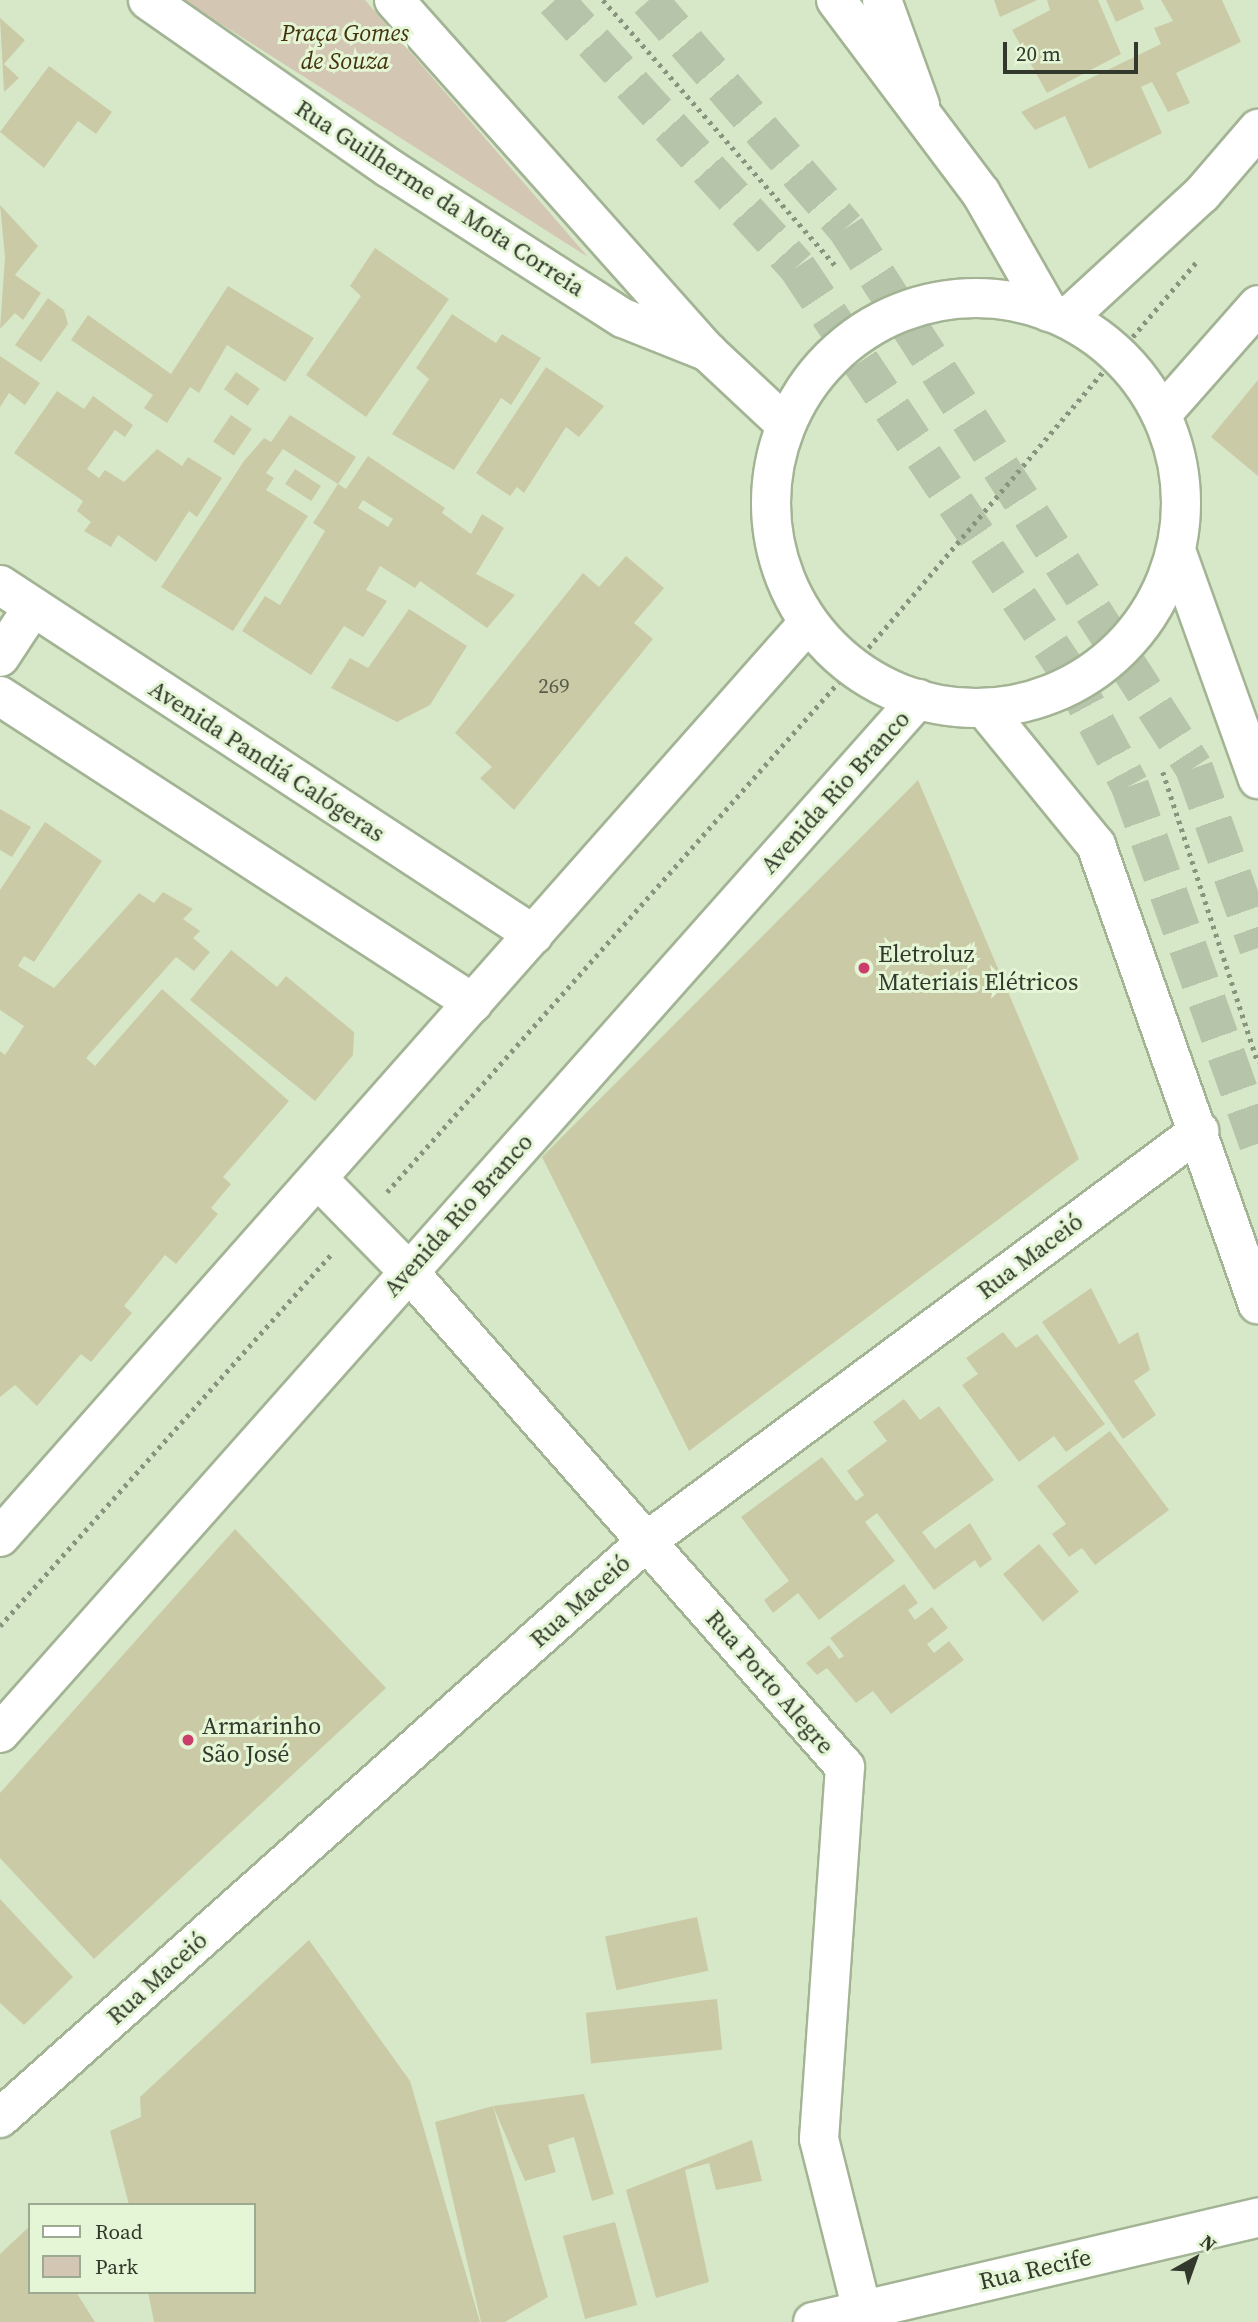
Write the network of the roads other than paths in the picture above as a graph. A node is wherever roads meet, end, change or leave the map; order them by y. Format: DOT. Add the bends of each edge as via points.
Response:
graph roads {
  1 [pos="148,0"];
  2 [pos="394,0"];
  3 [pos="836,0"];
  4 [pos="882,0"];
  5 [pos="922,111"];
  6 [pos="1258,129"];
  7 [pos="1258,305"];
  8 [pos="1058,315"];
  9 [pos="708,352"];
  10 [pos="1162,414"];
  11 [pos="784,423"];
  12 [pos="1178,556"];
  13 [pos="0,586"];
  14 [pos="33,607"];
  15 [pos="808,623"];
  16 [pos="0,657"];
  17 [pos="0,696"];
  18 [pos="918,699"];
  19 [pos="985,709"];
  20 [pos="1258,779"];
  21 [pos="534,935"];
  22 [pos="473,1003"];
  23 [pos="1199,1131"];
  24 [pos="320,1181"];
  25 [pos="408,1271"];
  26 [pos="1258,1304"];
  27 [pos="3,1527"];
  28 [pos="647,1541"];
  29 [pos="0,1733"];
  30 [pos="0,2118"];
  31 [pos="1258,2218"];
  32 [pos="863,2315"];
  33 [pos="813,2322"];
  1 -- 9 [label="main road, Rua Guilherme da Mota Correia" via="389,169 612,310"];
  2 -- 9 [label="main road"];
  3 -- 5 [label="main road"];
  4 -- 5 [label="main road"];
  5 -- 8 [label="main road" via="981,193"];
  6 -- 8 [label="main road" via="1202,194"];
  7 -- 10 [label="main road"];
  8 -- 10 [label="main road" via="1115,353"];
  8 -- 11 [label="main road" via="1024,303 935,300 873,323 820,366"];
  9 -- 11 [label="main road"];
  10 -- 12 [label="main road" via="1180,478"];
  11 -- 15 [label="main road" via="769,491 777,560"];
  12 -- 19 [label="main road" via="1153,609 1110,660 1052,695"];
  12 -- 20 [label="main road"];
  13 -- 14 [label="main road, Avenida Pandiá Calógeras"];
  14 -- 16 [label="main road"];
  14 -- 21 [label="main road, Avenida Pandiá Calógeras"];
  15 -- 18 [label="main road" via="852,667"];
  15 -- 21 [label="main road"];
  17 -- 22 [label="main road"];
  18 -- 19 [label="main road"];
  18 -- 25 [label="main road, Avenida Rio Branco"];
  19 -- 23 [label="main road" via="1096,845"];
  21 -- 22 [label="main road"];
  22 -- 24 [label="main road"];
  23 -- 26 [label="main road"];
  23 -- 28 [label="main road, Rua Maceió"];
  24 -- 25 [label="main road, Rua Porto Alegre"];
  24 -- 27 [label="main road"];
  25 -- 28 [label="main road, Rua Porto Alegre"];
  25 -- 29 [label="main road, Avenida Rio Branco"];
  28 -- 30 [label="main road, Rua Maceió"];
  28 -- 32 [label="main road, Rua Porto Alegre" via="845,1767 819,2139"];
  31 -- 32 [label="main road, Rua Recife"];
  32 -- 33 [label="main road, Rua Recife"];
}
